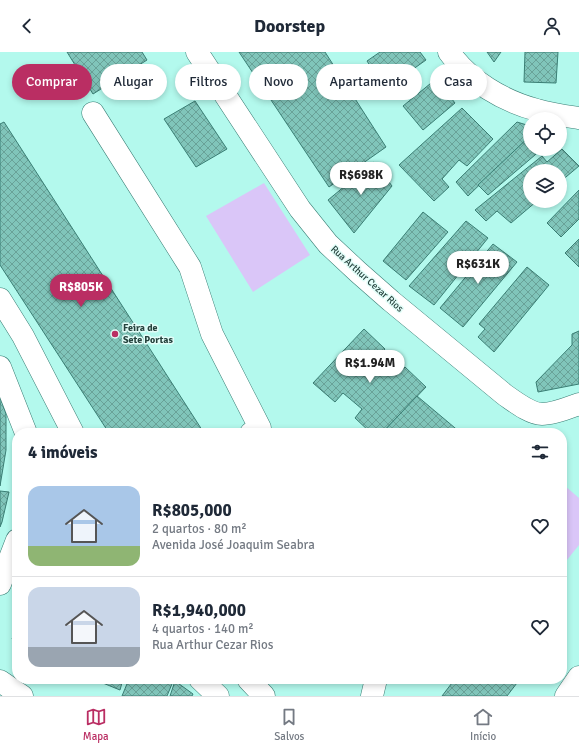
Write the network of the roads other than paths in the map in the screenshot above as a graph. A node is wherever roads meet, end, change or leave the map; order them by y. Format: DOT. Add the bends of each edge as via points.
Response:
graph roads {
  1 [pos="197,52"];
  2 [pos="449,52"];
  3 [pos="93,113"];
  4 [pos="579,118"];
  5 [pos="0,299"];
  6 [pos="0,367"];
  7 [pos="579,404"];
  8 [pos="24,428"];
  9 [pos="67,428"];
  10 [pos="260,428"];
  11 [pos="12,553"];
  12 [pos="0,584"];
  13 [pos="12,586"];
  14 [pos="0,592"];
  15 [pos="579,677"];
  16 [pos="0,681"];
  17 [pos="205,684"];
  18 [pos="253,684"];
  19 [pos="375,684"];
  20 [pos="22,696"];
  21 [pos="218,696"];
  22 [pos="264,696"];
  23 [pos="372,696"];
  24 [pos="566,696"];
  1 -- 7 [label="street, Rua Arthur Cezar Rios" via="300,209 328,244 358,272 524,408 541,414"];
  2 -- 4 [label="street" via="470,76 512,102"];
  3 -- 10 [label="street" via="190,267 212,334"];
  5 -- 9 [label="street" via="23,336"];
  6 -- 8 [label="street"];
  11 -- 12 [label="street"];
  13 -- 14 [label="street"];
  15 -- 24 [label="street"];
  16 -- 20 [label="street"];
  17 -- 21 [label="street"];
  18 -- 22 [label="street"];
  19 -- 23 [label="street"];
}
